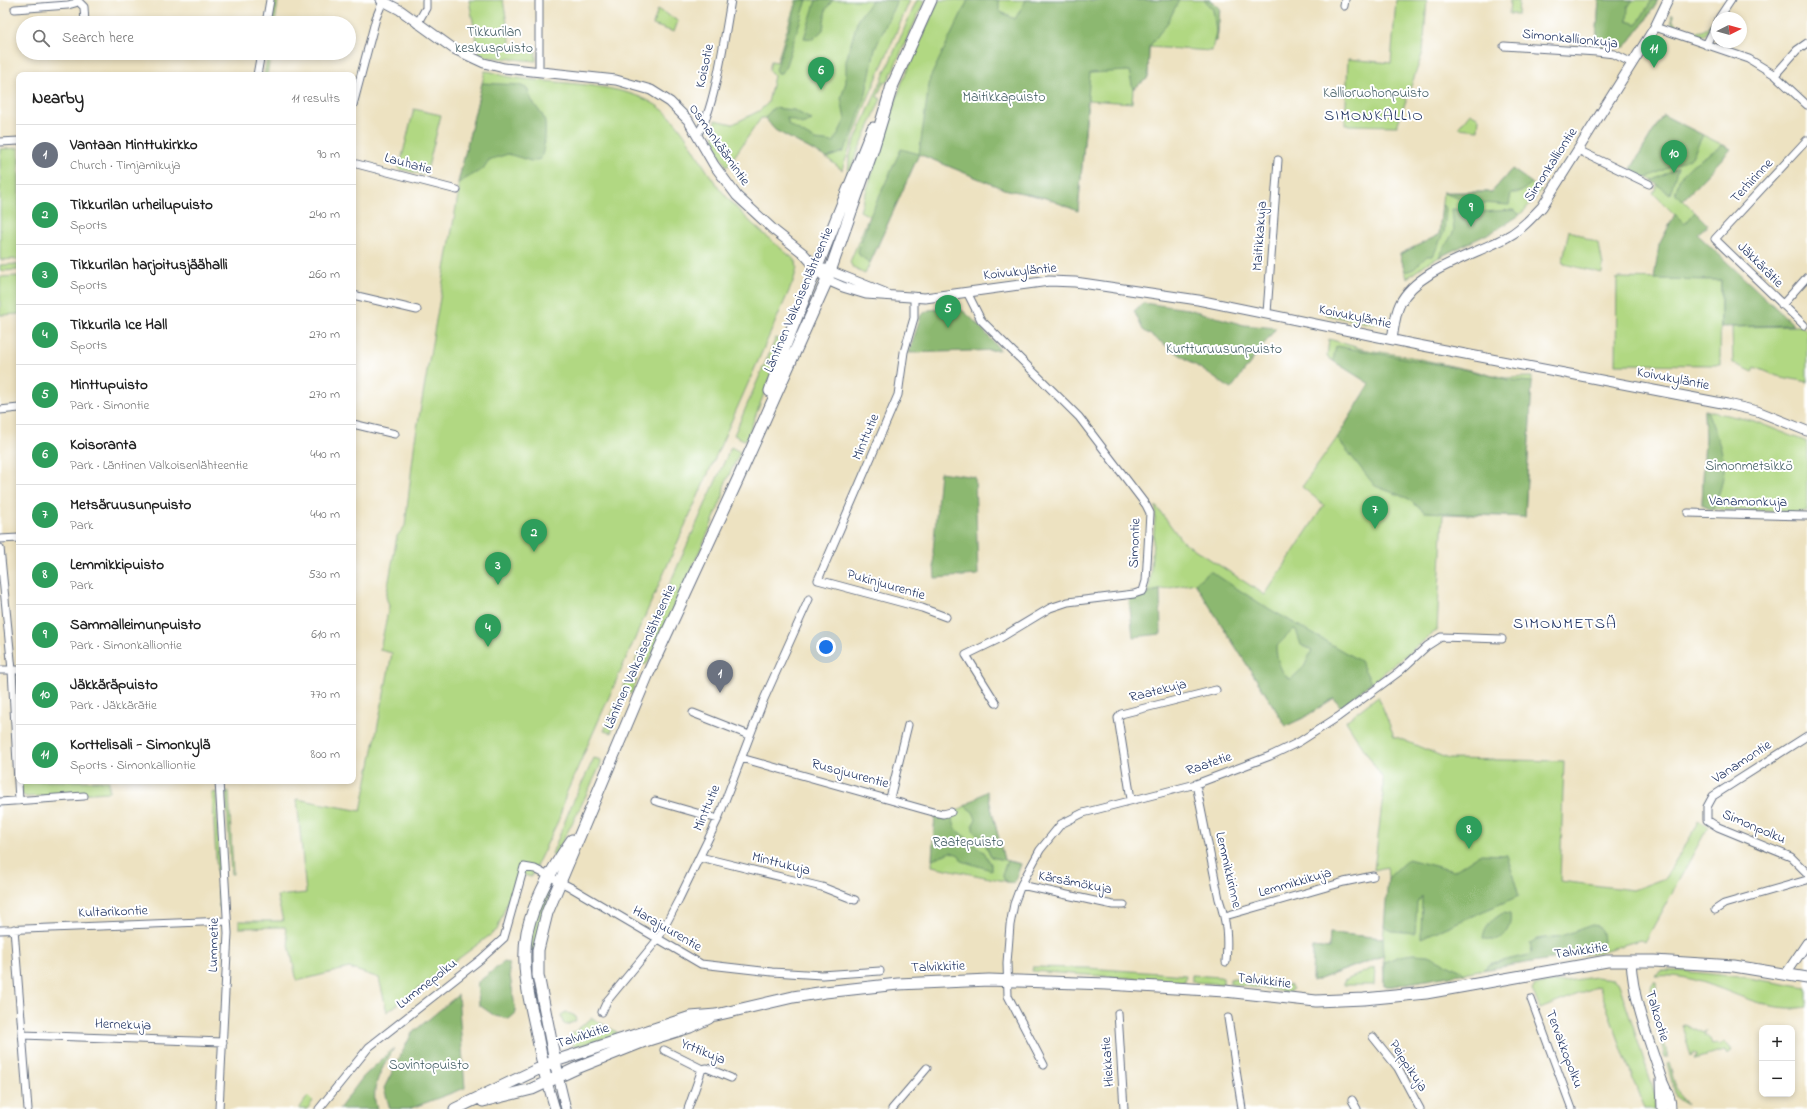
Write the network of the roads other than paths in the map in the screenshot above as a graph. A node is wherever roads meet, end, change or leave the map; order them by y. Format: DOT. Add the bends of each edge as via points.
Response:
graph roads {
  1 [pos="78,0"];
  2 [pos="270,0"];
  3 [pos="382,0"];
  4 [pos="426,0"];
  5 [pos="539,0"];
  6 [pos="731,0"];
  7 [pos="931,0"];
  8 [pos="1668,0"];
  9 [pos="1731,0"];
  10 [pos="15,9"];
  11 [pos="1723,12"];
  12 [pos="85,16"];
  13 [pos="267,16"];
  14 [pos="417,24"];
  15 [pos="1655,27"];
  16 [pos="1711,35"];
  17 [pos="1807,43"];
  18 [pos="1706,45"];
  19 [pos="1504,46"];
  20 [pos="260,60"];
  21 [pos="1632,63"];
  22 [pos="539,70"];
  23 [pos="258,72"];
  24 [pos="1774,75"];
  25 [pos="893,83"];
  26 [pos="356,94"];
  27 [pos="1807,105"];
  28 [pos="697,134"];
  29 [pos="1807,140"];
  30 [pos="16,141"];
  31 [pos="0,142"];
  32 [pos="1578,150"];
  33 [pos="1278,160"];
  34 [pos="356,164"];
  35 [pos="1649,184"];
  36 [pos="457,190"];
  37 [pos="1715,239"];
  38 [pos="817,268"];
  39 [pos="829,275"];
  40 [pos="1807,278"];
  41 [pos="967,292"];
  42 [pos="356,296"];
  43 [pos="914,298"];
  44 [pos="1782,305"];
  45 [pos="417,310"];
  46 [pos="1266,313"];
  47 [pos="1804,325"];
  48 [pos="1392,339"];
  49 [pos="16,408"];
  50 [pos="0,410"];
  51 [pos="356,425"];
  52 [pos="1807,431"];
  53 [pos="395,434"];
  54 [pos="727,500"];
  55 [pos="1688,513"];
  56 [pos="1807,516"];
  57 [pos="16,538"];
  58 [pos="0,539"];
  59 [pos="0,548"];
  60 [pos="818,580"];
  61 [pos="809,599"];
  62 [pos="946,617"];
  63 [pos="1502,639"];
  64 [pos="0,670"];
  65 [pos="15,670"];
  66 [pos="1216,690"];
  67 [pos="16,696"];
  68 [pos="996,703"];
  69 [pos="694,712"];
  70 [pos="908,725"];
  71 [pos="749,735"];
  72 [pos="1807,737"];
  73 [pos="741,758"];
  74 [pos="19,784"];
  75 [pos="220,784"];
  76 [pos="1196,784"];
  77 [pos="84,796"];
  78 [pos="890,798"];
  79 [pos="1131,799"];
  80 [pos="20,801"];
  81 [pos="655,801"];
  82 [pos="0,802"];
  83 [pos="951,812"];
  84 [pos="718,819"];
  85 [pos="1707,820"];
  86 [pos="582,826"];
  87 [pos="700,857"];
  88 [pos="524,867"];
  89 [pos="1807,873"];
  90 [pos="1372,876"];
  91 [pos="549,877"];
  92 [pos="1807,880"];
  93 [pos="559,882"];
  94 [pos="1021,886"];
  95 [pos="855,900"];
  96 [pos="1124,904"];
  97 [pos="1716,910"];
  98 [pos="1225,916"];
  99 [pos="228,921"];
  100 [pos="14,929"];
  101 [pos="0,930"];
  102 [pos="658,939"];
  103 [pos="1807,943"];
  104 [pos="1631,961"];
  105 [pos="1226,962"];
  106 [pos="880,971"];
  107 [pos="1786,974"];
  108 [pos="1807,978"];
  109 [pos="1008,981"];
  110 [pos="1531,999"];
  111 [pos="602,1012"];
  112 [pos="1118,1013"];
  113 [pos="716,1015"];
  114 [pos="1228,1018"];
  115 [pos="22,1035"];
  116 [pos="1373,1037"];
  117 [pos="223,1042"];
  118 [pos="664,1050"];
  119 [pos="555,1061"];
  120 [pos="1044,1065"];
  121 [pos="543,1066"];
  122 [pos="927,1068"];
  123 [pos="702,1069"];
  124 [pos="558,1076"];
  125 [pos="732,1078"];
  126 [pos="1661,1079"];
  127 [pos="547,1082"];
  128 [pos="1352,1100"];
  129 [pos="460,1107"];
  130 [pos="28,1109"];
  131 [pos="219,1109"];
  132 [pos="319,1109"];
  133 [pos="554,1109"];
  134 [pos="566,1109"];
  135 [pos="688,1109"];
  136 [pos="892,1109"];
  137 [pos="1124,1109"];
  138 [pos="1242,1109"];
  139 [pos="1357,1109"];
  140 [pos="1420,1109"];
  141 [pos="1572,1109"];
  142 [pos="1662,1109"];
  143 [pos="1671,1109"];
  1 -- 10 [label="street" via="68,5"];
  1 -- 12 [label="street" via="84,7"];
  2 -- 13 [label="street"];
  3 -- 14 [label="main road, Osmankäämintie"];
  3 -- 26 [label="street"];
  4 -- 14 [label="street" via="426,8"];
  5 -- 22 [label="street"];
  6 -- 28 [label="street, Koisotie" via="705,123"];
  7 -- 25 [label="main road, Läntinen Valkoisenlähteentie"];
  8 -- 15 [label="main road, Simonkalliontie"];
  9 -- 11 [label="street"];
  14 -- 22 [label="main road, Osmankäämintie" via="470,58 504,68"];
  15 -- 18 [label="street"];
  15 -- 21 [label="main road, Simonkalliontie"];
  16 -- 18 [label="street"];
  17 -- 24 [label="street"];
  18 -- 24 [label="street" via="1749,59"];
  19 -- 21 [label="street, Simonkallionkuja" via="1614,54"];
  20 -- 23 [label="street"];
  21 -- 32 [label="main road, Simonkalliontie"];
  22 -- 28 [label="main road, Osmankäämintie" via="616,80 651,90 678,110"];
  24 -- 27 [label="street"];
  25 -- 38 [label="main road, Läntinen Valkoisenlähteentie" via="861,154"];
  25 -- 39 [label="main road, Läntinen Valkoisenlähteentie"];
  28 -- 38 [label="main road, Osmankäämintie" via="714,165 737,196 775,231 804,253"];
  29 -- 37 [label="street, Terhirinne"];
  30 -- 31 [label="street"];
  32 -- 35 [label="street"];
  32 -- 48 [label="main road, Simonkalliontie" via="1548,199 1522,227 1508,237 1440,270 1414,286 1400,305"];
  33 -- 46 [label="street, Maitikkakuja"];
  34 -- 36 [label="street, Lauhatie"];
  37 -- 44 [label="street, Jäkkärätie"];
  38 -- 39 [label="main road, Koivukyläntie"];
  38 -- 54 [label="main road, Läntinen Valkoisenlähteentie" via="731,484"];
  39 -- 43 [label="main road, Koivukyläntie" via="843,288 866,294"];
  39 -- 54 [label="main road, Läntinen Valkoisenlähteentie"];
  40 -- 44 [label="street"];
  41 -- 43 [label="main road, Koivukyläntie"];
  41 -- 46 [label="main road, Koivukyläntie" via="1062,281 1198,300"];
  41 -- 68 [label="street, Simontie" via="981,320 1080,417 1146,505 1150,514 1146,581 1143,591 1068,602 1050,608 997,640 966,655"];
  42 -- 45 [label="street"];
  43 -- 60 [label="street, Minttutie" via="914,318 904,352 898,396"];
  44 -- 47 [label="street, Jäkkärätie"];
  46 -- 48 [label="main road, Koivukyläntie"];
  48 -- 52 [label="main road, Koivukyläntie" via="1727,404 1757,411"];
  49 -- 50 [label="street"];
  51 -- 53 [label="street"];
  54 -- 86 [label="main road, Läntinen Valkoisenlähteentie"];
  55 -- 56 [label="street, Vanamonkuja"];
  57 -- 58 [label="street"];
  59 -- 65 [label="street"];
  60 -- 62 [label="street, Pukinjuurentie"];
  61 -- 71 [label="street, Minttutie"];
  63 -- 76 [label="street, Raatetie" via="1441,637 1426,646 1398,672 1356,704 1299,742 1270,756"];
  64 -- 65 [label="street"];
  65 -- 67 [label="street"];
  66 -- 79 [label="street, Raatekuja" via="1121,714 1118,718"];
  69 -- 71 [label="street"];
  70 -- 78 [label="street"];
  71 -- 73 [label="street, Minttutie"];
  72 -- 85 [label="street, Vanamontie" via="1713,796 1707,807"];
  73 -- 78 [label="street, Rusojuurentie"];
  73 -- 84 [label="street, Minttutie"];
  74 -- 80 [label="street"];
  75 -- 99 [label="street, Lummetie"];
  76 -- 79 [label="street, Raatetie"];
  76 -- 98 [label="street, Lemmikkirinne" via="1219,899"];
  77 -- 80 [label="street"];
  78 -- 83 [label="street, Rusojuurentie" via="933,812"];
  79 -- 94 [label="street, Raatetie" via="1083,812 1061,824 1040,850"];
  80 -- 82 [label="street"];
  81 -- 84 [label="street"];
  84 -- 87 [label="street, Minttutie"];
  85 -- 89 [label="street, Simonpolku" via="1791,857"];
  86 -- 91 [label="main road, Läntinen Valkoisenlähteentie"];
  86 -- 93 [label="main road, Läntinen Valkoisenlähteentie"];
  87 -- 95 [label="street, Minttukuja" via="822,887"];
  87 -- 102 [label="street, Minttutie"];
  88 -- 91 [label="street, Harajuurentie" via="535,869"];
  88 -- 132 [label="street, Lummepolku" via="504,938 369,1047"];
  90 -- 98 [label="street, Lemmikkikuja"];
  91 -- 93 [label="street, Harajuurentie"];
  91 -- 121 [label="main road, Läntinen Valkoisenlähteentie" via="529,924 524,959 526,983"];
  92 -- 97 [label="street" via="1724,904"];
  93 -- 102 [label="street, Harajuurentie"];
  93 -- 119 [label="main road, Läntinen Valkoisenlähteentie" via="547,913 538,958 542,1002"];
  94 -- 96 [label="street, Kärsämökuja" via="1113,905"];
  94 -- 109 [label="street, Raatetie" via="1010,925"];
  98 -- 105 [label="street, Lemmikkirinne" via="1228,936"];
  99 -- 100 [label="street, Kultarikontie"];
  99 -- 117 [label="street, Lummetie"];
  100 -- 101 [label="street, Kultarikontie"];
  100 -- 115 [label="street"];
  102 -- 106 [label="street, Harajuurentie" via="701,964 822,975"];
  102 -- 111 [label="street, Minttutie" via="607,1001"];
  103 -- 107 [label="main road"];
  104 -- 107 [label="main road, Talvikkitie" via="1734,966"];
  104 -- 109 [label="main road, Talvikkitie" via="1607,961 1572,966 1426,993 1316,1001 1187,988"];
  104 -- 126 [label="main road, Talkootie" via="1632,980"];
  107 -- 108 [label="main road, Talvikkitie"];
  109 -- 113 [label="main road, Talvikkitie" via="853,988 793,997"];
  109 -- 120 [label="street, Raatetie" via="1008,996"];
  110 -- 141 [label="street, Tervakkopolku"];
  112 -- 137 [label="street, Hiekkatie"];
  113 -- 119 [label="main road, Talvikkitie" via="691,1017"];
  113 -- 124 [label="main road, Talvikkitie"];
  114 -- 138 [label="street"];
  115 -- 117 [label="street, Hernekuja"];
  115 -- 130 [label="street"];
  116 -- 140 [label="street, Peippikuja" via="1398,1068"];
  117 -- 131 [label="street, Lummetie"];
  118 -- 123 [label="street, Yrttikuja"];
  119 -- 121 [label="main road, Talvikkitie"];
  119 -- 124 [label="main road, Läntinen Valkoisenlähteentie"];
  121 -- 127 [label="main road, Läntinen Valkoisenlähteentie"];
  121 -- 129 [label="main road, Talvikkitie"];
  122 -- 136 [label="street"];
  123 -- 125 [label="street, Yrttikuja" via="707,1068"];
  123 -- 135 [label="street"];
  124 -- 127 [label="main road, Talvikkitie"];
  124 -- 134 [label="main road"];
  126 -- 142 [label="main road, Talkootie"];
  126 -- 143 [label="main road, Talkootie" via="1669,1092"];
  127 -- 129 [label="main road, Talvikkitie" via="532,1089"];
  127 -- 133 [label="main road"];
  128 -- 139 [label="street"];
}
